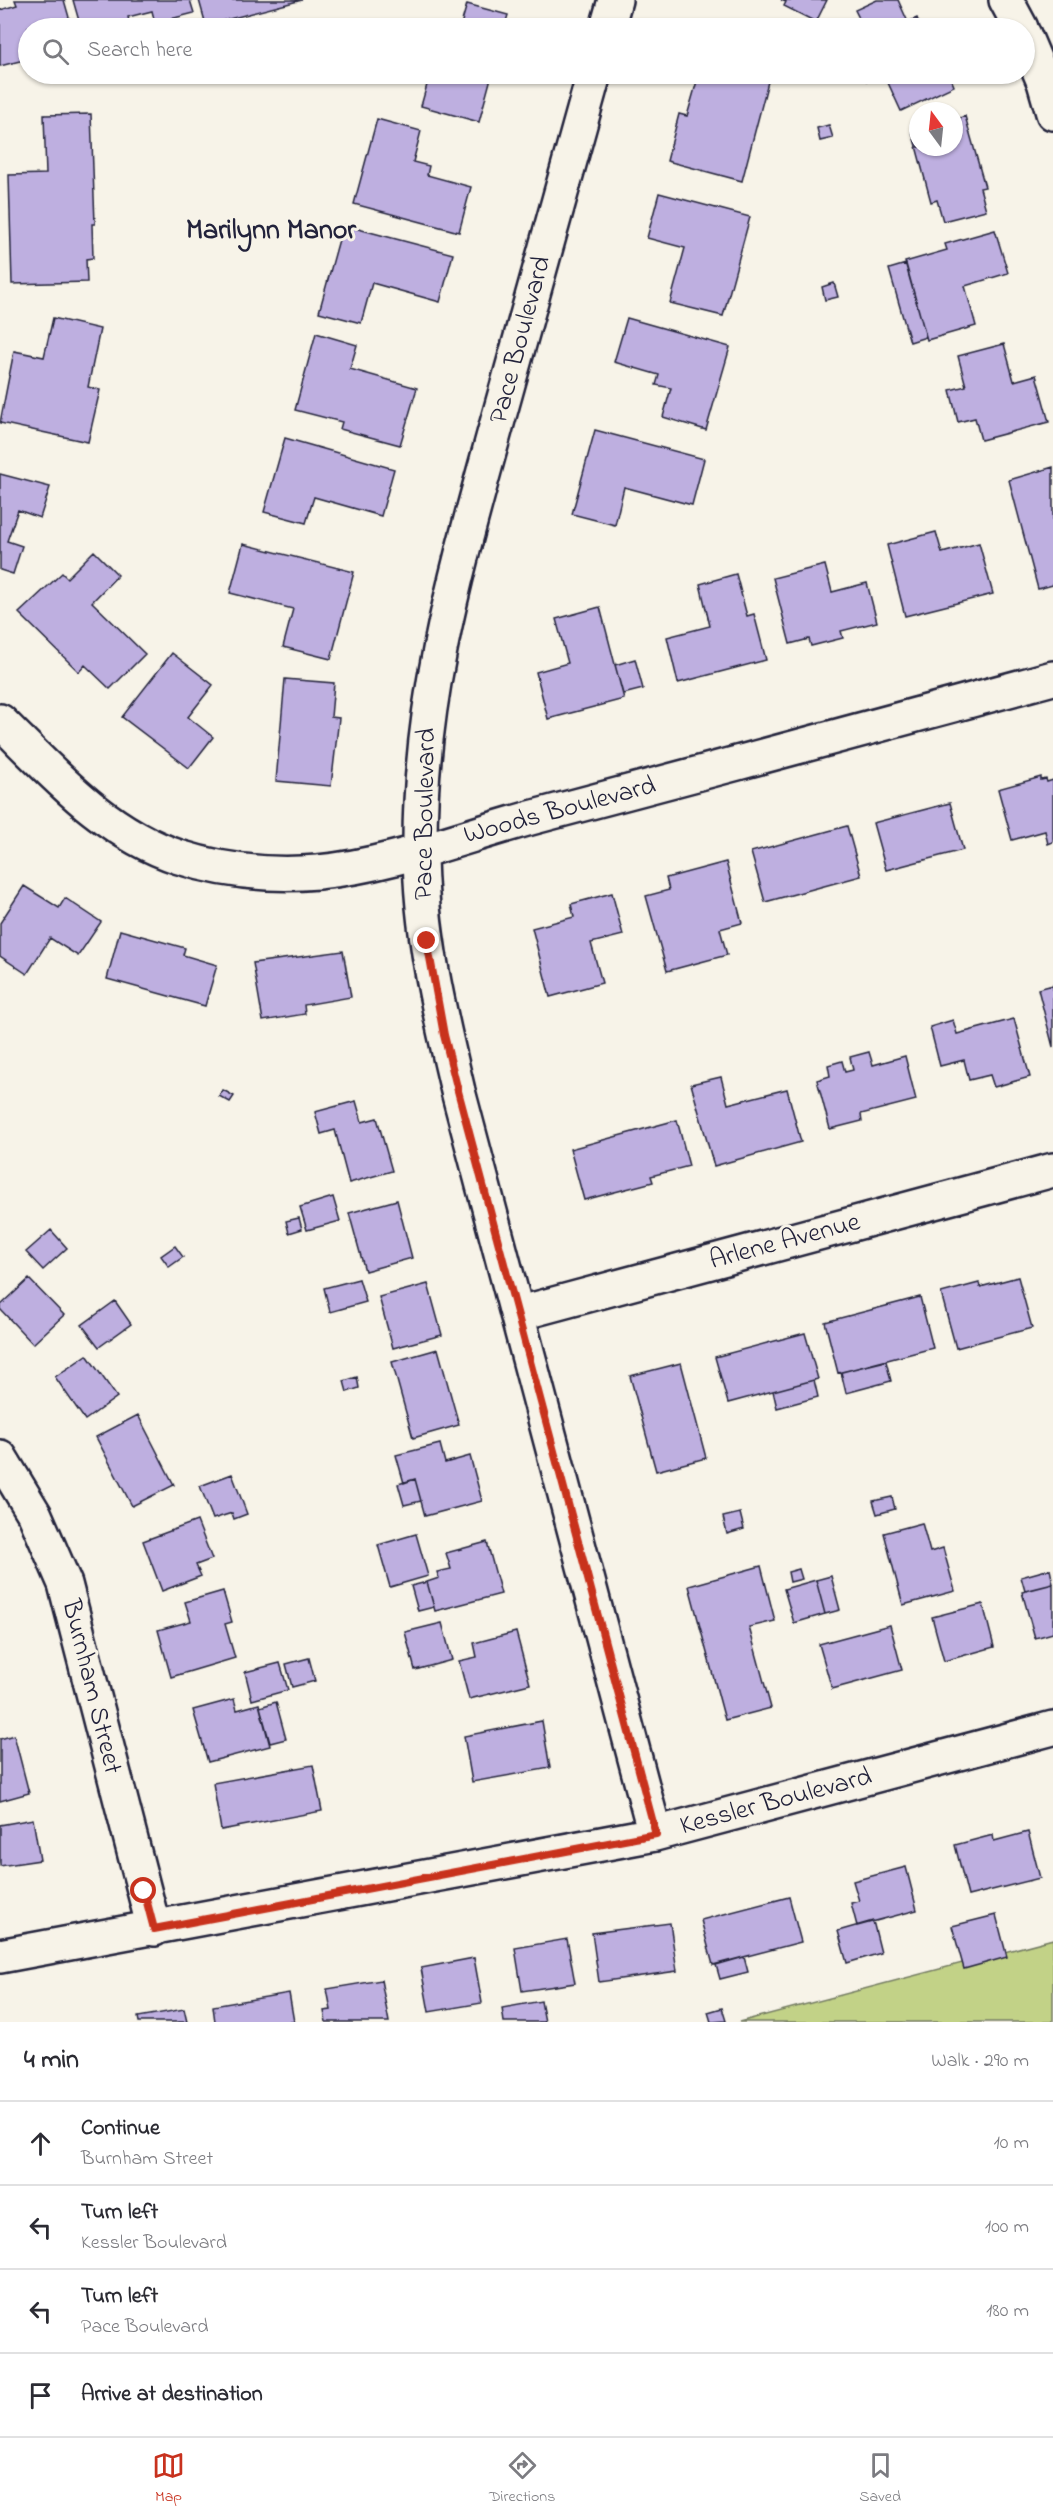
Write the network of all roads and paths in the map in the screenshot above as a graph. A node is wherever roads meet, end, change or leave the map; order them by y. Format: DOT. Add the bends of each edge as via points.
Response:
graph roads {
  1 [pos="615,0"];
  2 [pos="1006,0"];
  3 [pos="610,18"];
  4 [pos="1016,18"];
  5 [pos="1035,61"];
  6 [pos="591,84"];
  7 [pos="1053,113"];
  8 [pos="1053,678"];
  9 [pos="0,721"];
  10 [pos="420,850"];
  11 [pos="1053,1170"];
  12 [pos="517,1314"];
  13 [pos="0,1457"];
  14 [pos="1053,1728"];
  15 [pos="656,1834"];
  16 [pos="154,1929"];
  17 [pos="0,1956"];
  1 -- 3 [label="street"];
  2 -- 4 [label="street"];
  5 -- 7 [label="street"];
  6 -- 10 [label="street, Pace Boulevard" via="458,565 439,648 422,761"];
  8 -- 10 [label="street, Woods Boulevard"];
  9 -- 10 [label="street, Woods Boulevard" via="80,800 126,832 177,856 230,870 274,874 330,870"];
  10 -- 12 [label="street, Pace Boulevard" via="427,941 444,1035"];
  11 -- 12 [label="street, Arlene Avenue"];
  12 -- 15 [label="street, Pace Boulevard"];
  13 -- 16 [label="street, Burnham Street" via="35,1515 65,1584"];
  14 -- 15 [label="street, Kessler Boulevard"];
  15 -- 16 [label="street, Kessler Boulevard"];
  16 -- 17 [label="street, Kessler Boulevard"];
}
